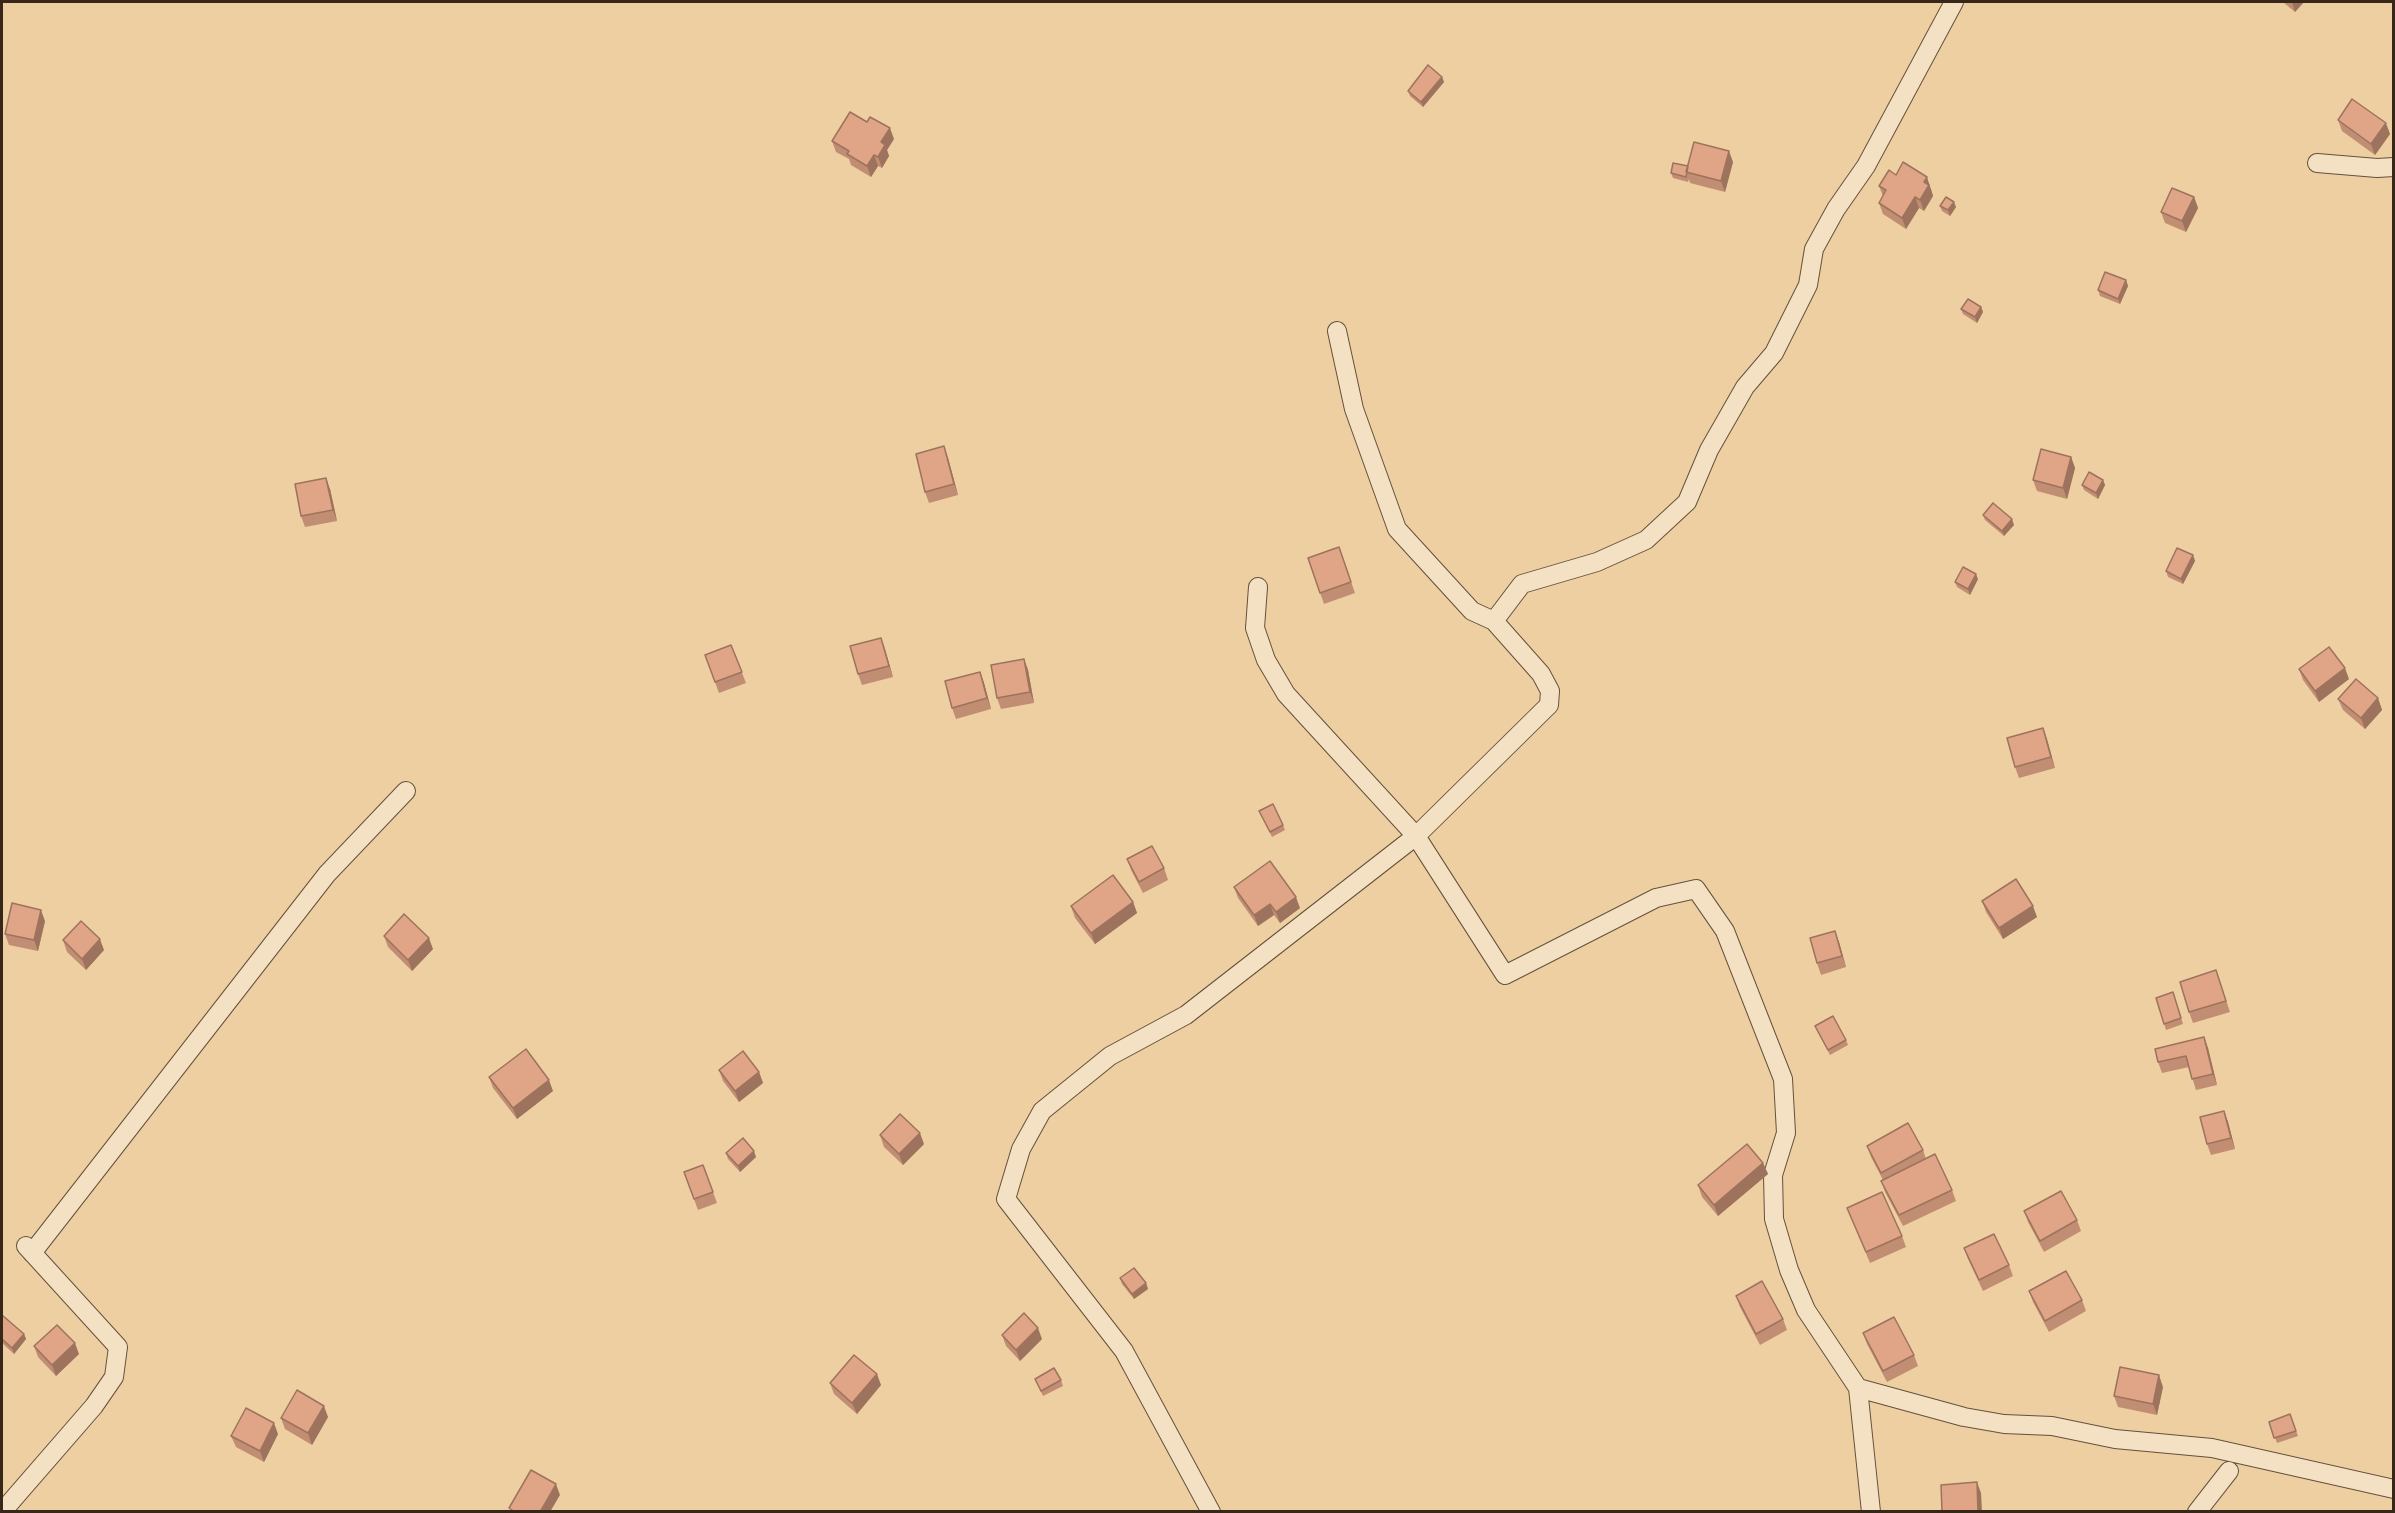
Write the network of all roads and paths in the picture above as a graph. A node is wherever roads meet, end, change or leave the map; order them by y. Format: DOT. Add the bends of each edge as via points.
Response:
graph roads {
  1 [pos="1954,2"];
  2 [pos="2316,163"];
  3 [pos="2394,166"];
  4 [pos="1337,331"];
  5 [pos="1258,587"];
  6 [pos="1494,621"];
  7 [pos="406,791"];
  8 [pos="1416,836"];
  9 [pos="1858,1388"];
  10 [pos="2229,1471"];
  11 [pos="2394,1489"];
  12 [pos="2,1512"];
  13 [pos="1211,1512"];
  14 [pos="1871,1512"];
  15 [pos="2197,1512"];
  1 -- 6 [label="street" via="1866,166 1814,249 1803,295 1774,352 1745,387 1687,502 1646,540 1597,562 1522,584"];
  2 -- 3 [label="street"];
  4 -- 6 [label="street" via="1354,409 1397,529 1472,611"];
  5 -- 8 [label="street" via="1256,628 1266,660 1286,694"];
  6 -- 8 [label="street" via="1541,674 1550,691 1549,705"];
  7 -- 12 [label="street" via="327,874 28,1249 118,1347 114,1377 94,1406"];
  8 -- 9 [label="street" via="1505,975 1656,898 1696,889 1725,931 1784,1079 1786,1133 1773,1176 1774,1219 1790,1270 1806,1310"];
  8 -- 13 [label="street" via="1186,1015 1110,1056 1042,1111 1021,1149 1006,1199 1124,1351"];
  9 -- 11 [label="street" via="1964,1417 2052,1426 2115,1439 2212,1448"];
  9 -- 14 [label="street"];
  10 -- 15 [label="street"];
}
